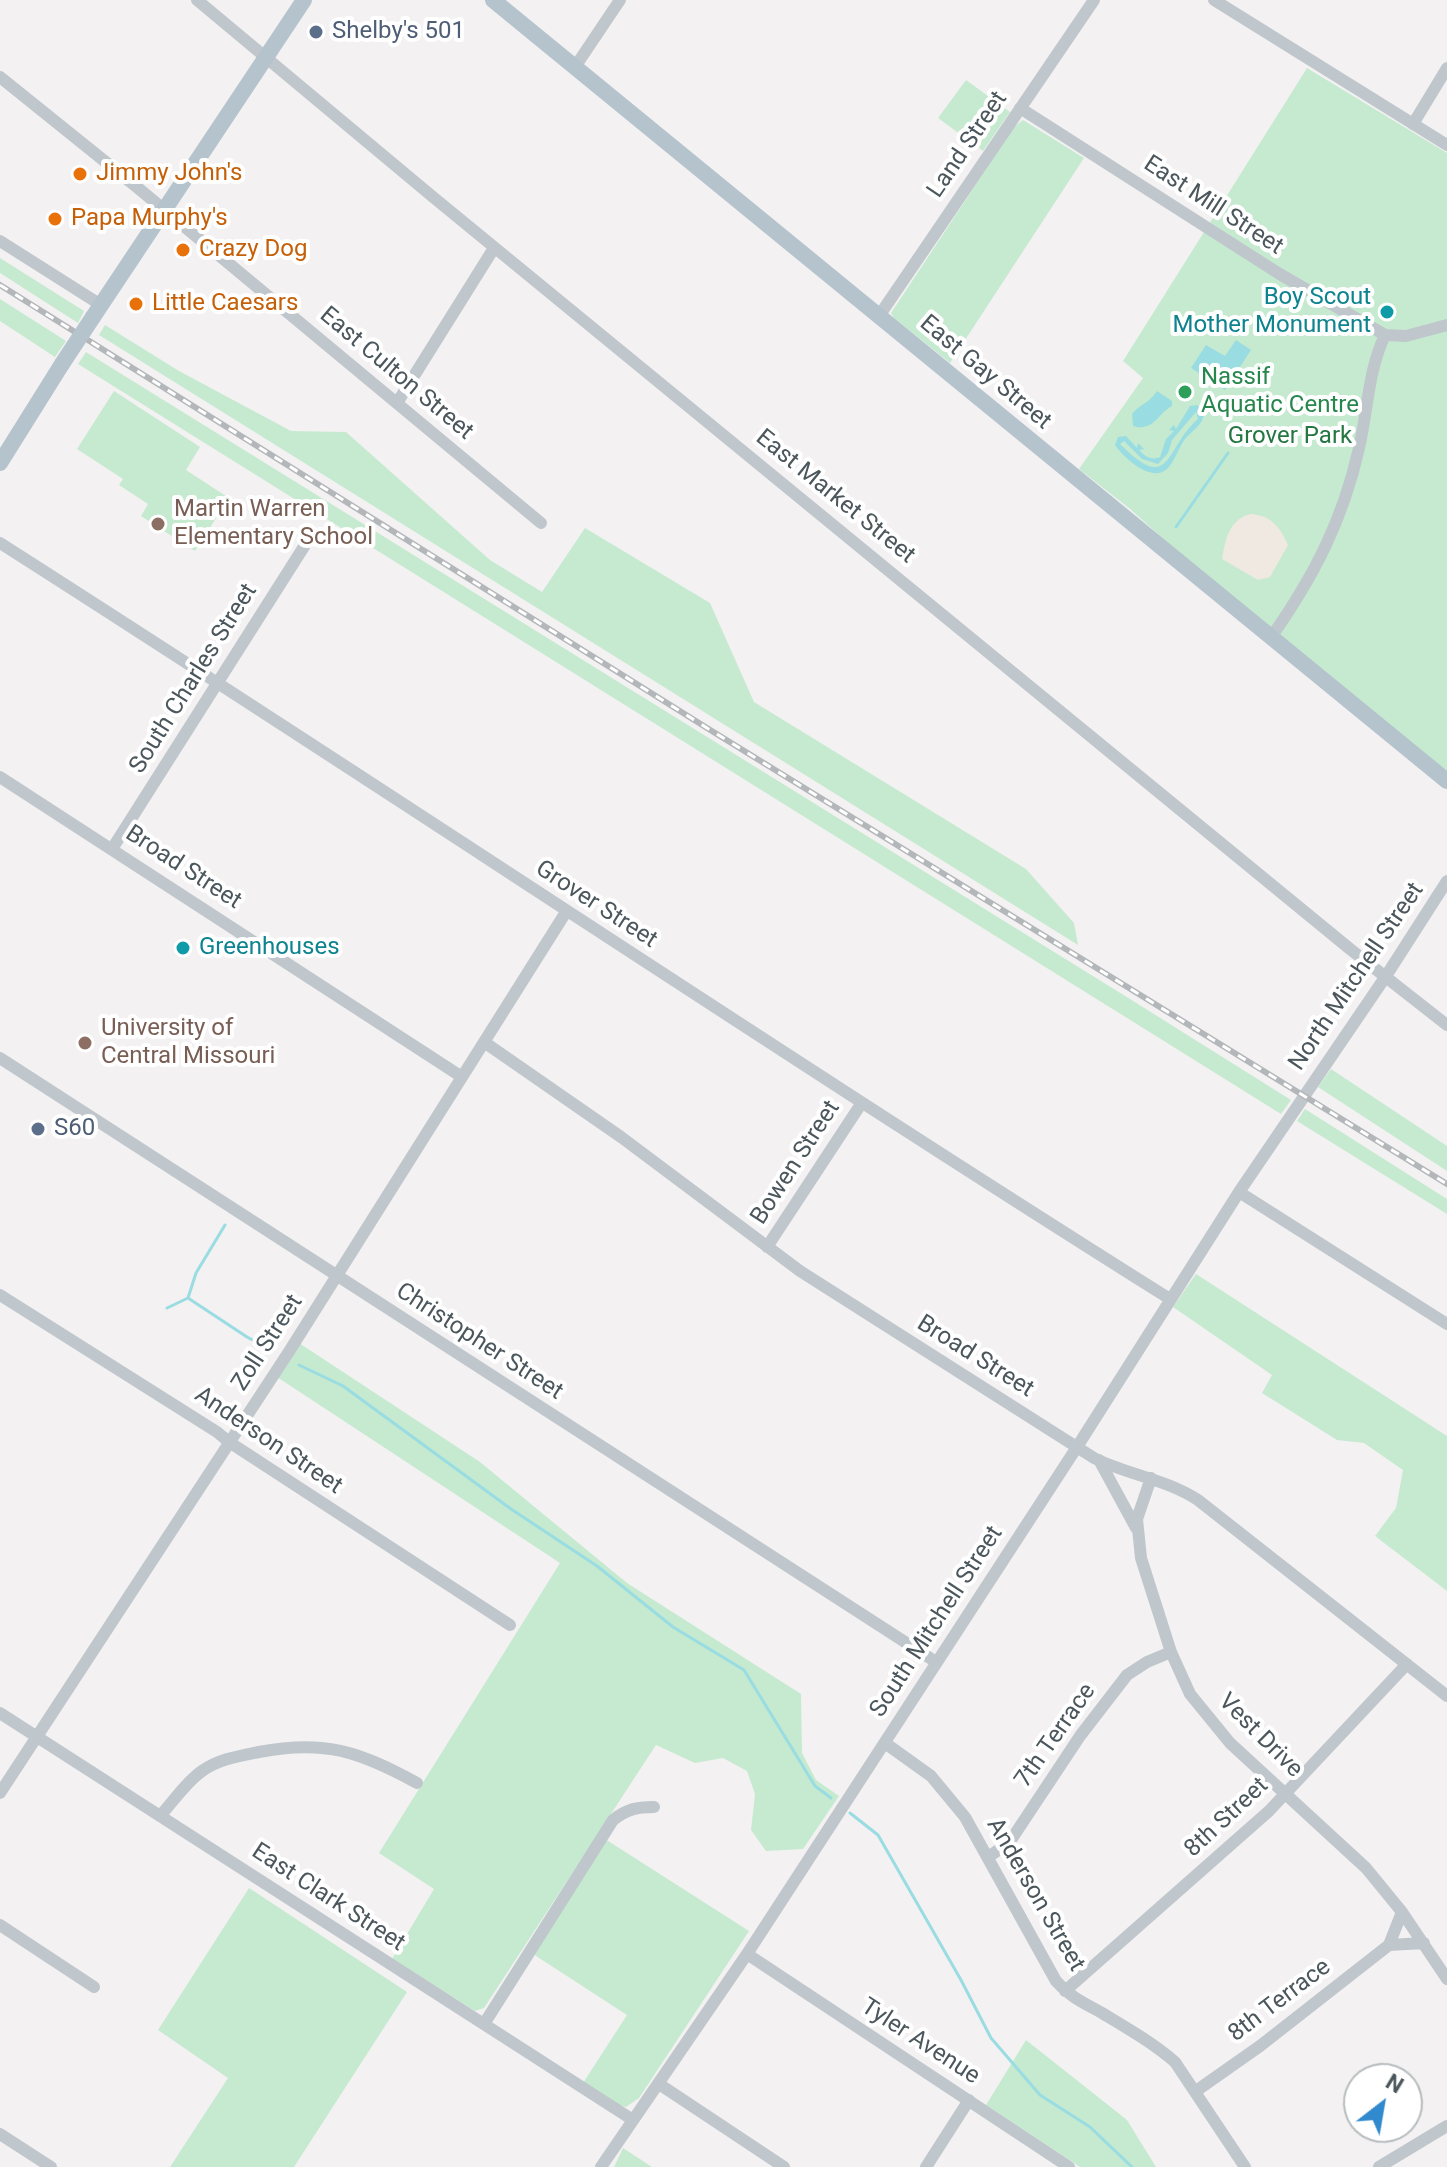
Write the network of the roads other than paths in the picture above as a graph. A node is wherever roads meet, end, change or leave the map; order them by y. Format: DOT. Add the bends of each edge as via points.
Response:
graph roads {
  1 [pos="197,0"];
  2 [pos="304,0"];
  3 [pos="493,0"];
  4 [pos="620,0"];
  5 [pos="1094,0"];
  6 [pos="1214,0"];
  7 [pos="267,58"];
  8 [pos="575,67"];
  9 [pos="1447,68"];
  10 [pos="0,77"];
  11 [pos="1020,108"];
  12 [pos="1413,124"];
  13 [pos="1447,145"];
  14 [pos="164,212"];
  15 [pos="0,241"];
  16 [pos="494,248"];
  17 [pos="97,311"];
  18 [pos="879,316"];
  19 [pos="1447,325"];
  20 [pos="1385,335"];
  21 [pos="397,403"];
  22 [pos="0,463"];
  23 [pos="541,523"];
  24 [pos="312,534"];
  25 [pos="0,543"];
  26 [pos="1272,636"];
  27 [pos="218,682"];
  28 [pos="0,777"];
  29 [pos="1447,781"];
  30 [pos="112,849"];
  31 [pos="1447,881"];
  32 [pos="566,912"];
  33 [pos="1386,976"];
  34 [pos="1447,1025"];
  35 [pos="484,1042"];
  36 [pos="0,1058"];
  37 [pos="462,1077"];
  38 [pos="1304,1097"];
  39 [pos="861,1104"];
  40 [pos="1239,1192"];
  41 [pos="767,1247"];
  42 [pos="336,1276"];
  43 [pos="0,1295"];
  44 [pos="1170,1299"];
  45 [pos="1447,1324"];
  46 [pos="229,1442"];
  47 [pos="1077,1447"];
  48 [pos="1099,1460"];
  49 [pos="1151,1478"];
  50 [pos="1138,1530"];
  51 [pos="510,1625"];
  52 [pos="1171,1652"];
  53 [pos="936,1662"];
  54 [pos="1407,1664"];
  55 [pos="1447,1696"];
  56 [pos="0,1713"];
  57 [pos="37,1737"];
  58 [pos="885,1743"];
  59 [pos="417,1783"];
  60 [pos="0,1793"];
  61 [pos="1286,1793"];
  62 [pos="654,1807"];
  63 [pos="160,1816"];
  64 [pos="988,1857"];
  65 [pos="1402,1912"];
  66 [pos="0,1925"];
  67 [pos="1424,1943"];
  68 [pos="1389,1945"];
  69 [pos="747,1954"];
  70 [pos="1447,1979"];
  71 [pos="94,1987"];
  72 [pos="1065,1991"];
  73 [pos="484,2024"];
  74 [pos="659,2084"];
  75 [pos="1196,2091"];
  76 [pos="969,2100"];
  77 [pos="633,2120"];
  78 [pos="1447,2126"];
  79 [pos="0,2134"];
  80 [pos="51,2167"];
  81 [pos="601,2167"];
  82 [pos="784,2167"];
  83 [pos="926,2167"];
  84 [pos="1069,2167"];
  85 [pos="1245,2167"];
  86 [pos="1379,2167"];
  1 -- 7 [label="street, East Market Street"];
  2 -- 7 [label="main road"];
  3 -- 8 [label="main road, East Gay Street"];
  4 -- 8 [label="street"];
  5 -- 11 [label="street, Land Street"];
  6 -- 12 [label="street"];
  7 -- 14 [label="main road"];
  7 -- 16 [label="street, East Market Street"];
  8 -- 18 [label="main road, East Gay Street"];
  9 -- 12 [label="street"];
  10 -- 14 [label="street, East Culton Street"];
  11 -- 18 [label="street, Land Street"];
  11 -- 20 [label="street, East Mill Street" via="1214,234"];
  12 -- 13 [label="street"];
  14 -- 17 [label="main road"];
  14 -- 21 [label="street, East Culton Street"];
  15 -- 17 [label="street"];
  16 -- 21 [label="street"];
  16 -- 33 [label="street, East Market Street"];
  17 -- 22 [label="main road, bridge"];
  18 -- 26 [label="main road, East Gay Street"];
  19 -- 20 [label="street" via="1406,336"];
  20 -- 26 [label="street" via="1372,367 1360,445 1340,516 1318,564"];
  21 -- 23 [label="street, East Culton Street"];
  24 -- 27 [label="street, South Charles Street"];
  25 -- 27 [label="street, Grover Street"];
  26 -- 29 [label="main road, East Gay Street"];
  27 -- 30 [label="street, South Charles Street"];
  27 -- 32 [label="street, Grover Street"];
  28 -- 30 [label="street, Broad Street"];
  30 -- 37 [label="street, Broad Street"];
  31 -- 33 [label="street, North Mitchell Street"];
  32 -- 35 [label="street, Zoll Street"];
  32 -- 39 [label="street, Grover Street"];
  33 -- 34 [label="street, East Market Street"];
  33 -- 38 [label="street, North Mitchell Street"];
  35 -- 37 [label="street, Zoll Street"];
  35 -- 41 [label="street, Broad Street"];
  36 -- 42 [label="street, Christopher Street"];
  37 -- 42 [label="street, Zoll Street"];
  38 -- 40 [label="street, South Mitchell Street"];
  39 -- 41 [label="street, Bowen Street"];
  39 -- 44 [label="street, Grover Street"];
  40 -- 44 [label="street, South Mitchell Street"];
  40 -- 45 [label="street"];
  41 -- 47 [label="street, Broad Street"];
  42 -- 46 [label="street, Zoll Street"];
  42 -- 53 [label="street, Christopher Street"];
  43 -- 46 [label="street, Anderson Street"];
  44 -- 47 [label="street, South Mitchell Street"];
  46 -- 51 [label="street, Anderson Street"];
  46 -- 57 [label="street, Zoll Street"];
  47 -- 48 [label="street, Broad Street"];
  47 -- 53 [label="street, South Mitchell Street"];
  48 -- 49 [label="street, Broad Street"];
  48 -- 50 [label="street"];
  49 -- 50 [label="street, Vest Drive"];
  49 -- 54 [label="street, Broad Street" via="1198,1500"];
  50 -- 52 [label="street, Vest Drive" via="1141,1558"];
  52 -- 61 [label="street, Vest Drive" via="1204,1713"];
  52 -- 64 [label="street, 7th Terrace" via="1127,1675 1009,1843"];
  53 -- 58 [label="street, South Mitchell Street"];
  54 -- 55 [label="street, Broad Street"];
  54 -- 61 [label="street, 8th Street"];
  56 -- 57 [label="street, East Clark Street"];
  57 -- 60 [label="street, Zoll Street"];
  57 -- 63 [label="street, East Clark Street"];
  58 -- 64 [label="street, Anderson Street" via="931,1776 965,1817"];
  58 -- 69 [label="street, South Mitchell Street"];
  59 -- 63 [label="street" via="344,1750 280,1748 218,1762 188,1783"];
  61 -- 65 [label="street, Vest Drive" via="1366,1868"];
  61 -- 72 [label="street, 8th Street"];
  62 -- 73 [label="street" via="637,1807 613,1820"];
  63 -- 73 [label="street, East Clark Street"];
  64 -- 72 [label="street, Anderson Street"];
  65 -- 67 [label="street, Vest Drive"];
  65 -- 68 [label="street"];
  66 -- 71 [label="street"];
  67 -- 68 [label="street"];
  67 -- 70 [label="street, Vest Drive"];
  68 -- 75 [label="street, 8th Terrace"];
  69 -- 74 [label="street, South Mitchell Street"];
  69 -- 76 [label="street, Tyler Avenue"];
  72 -- 75 [label="street, Anderson Street" via="1163,2051"];
  73 -- 77 [label="street, East Clark Street"];
  74 -- 77 [label="street, South Mitchell Street"];
  74 -- 82 [label="street"];
  75 -- 85 [label="street, Anderson Street"];
  76 -- 83 [label="street"];
  76 -- 84 [label="street, Tyler Avenue"];
  77 -- 81 [label="street, South Mitchell Street"];
  78 -- 86 [label="street"];
  79 -- 80 [label="street"];
}
